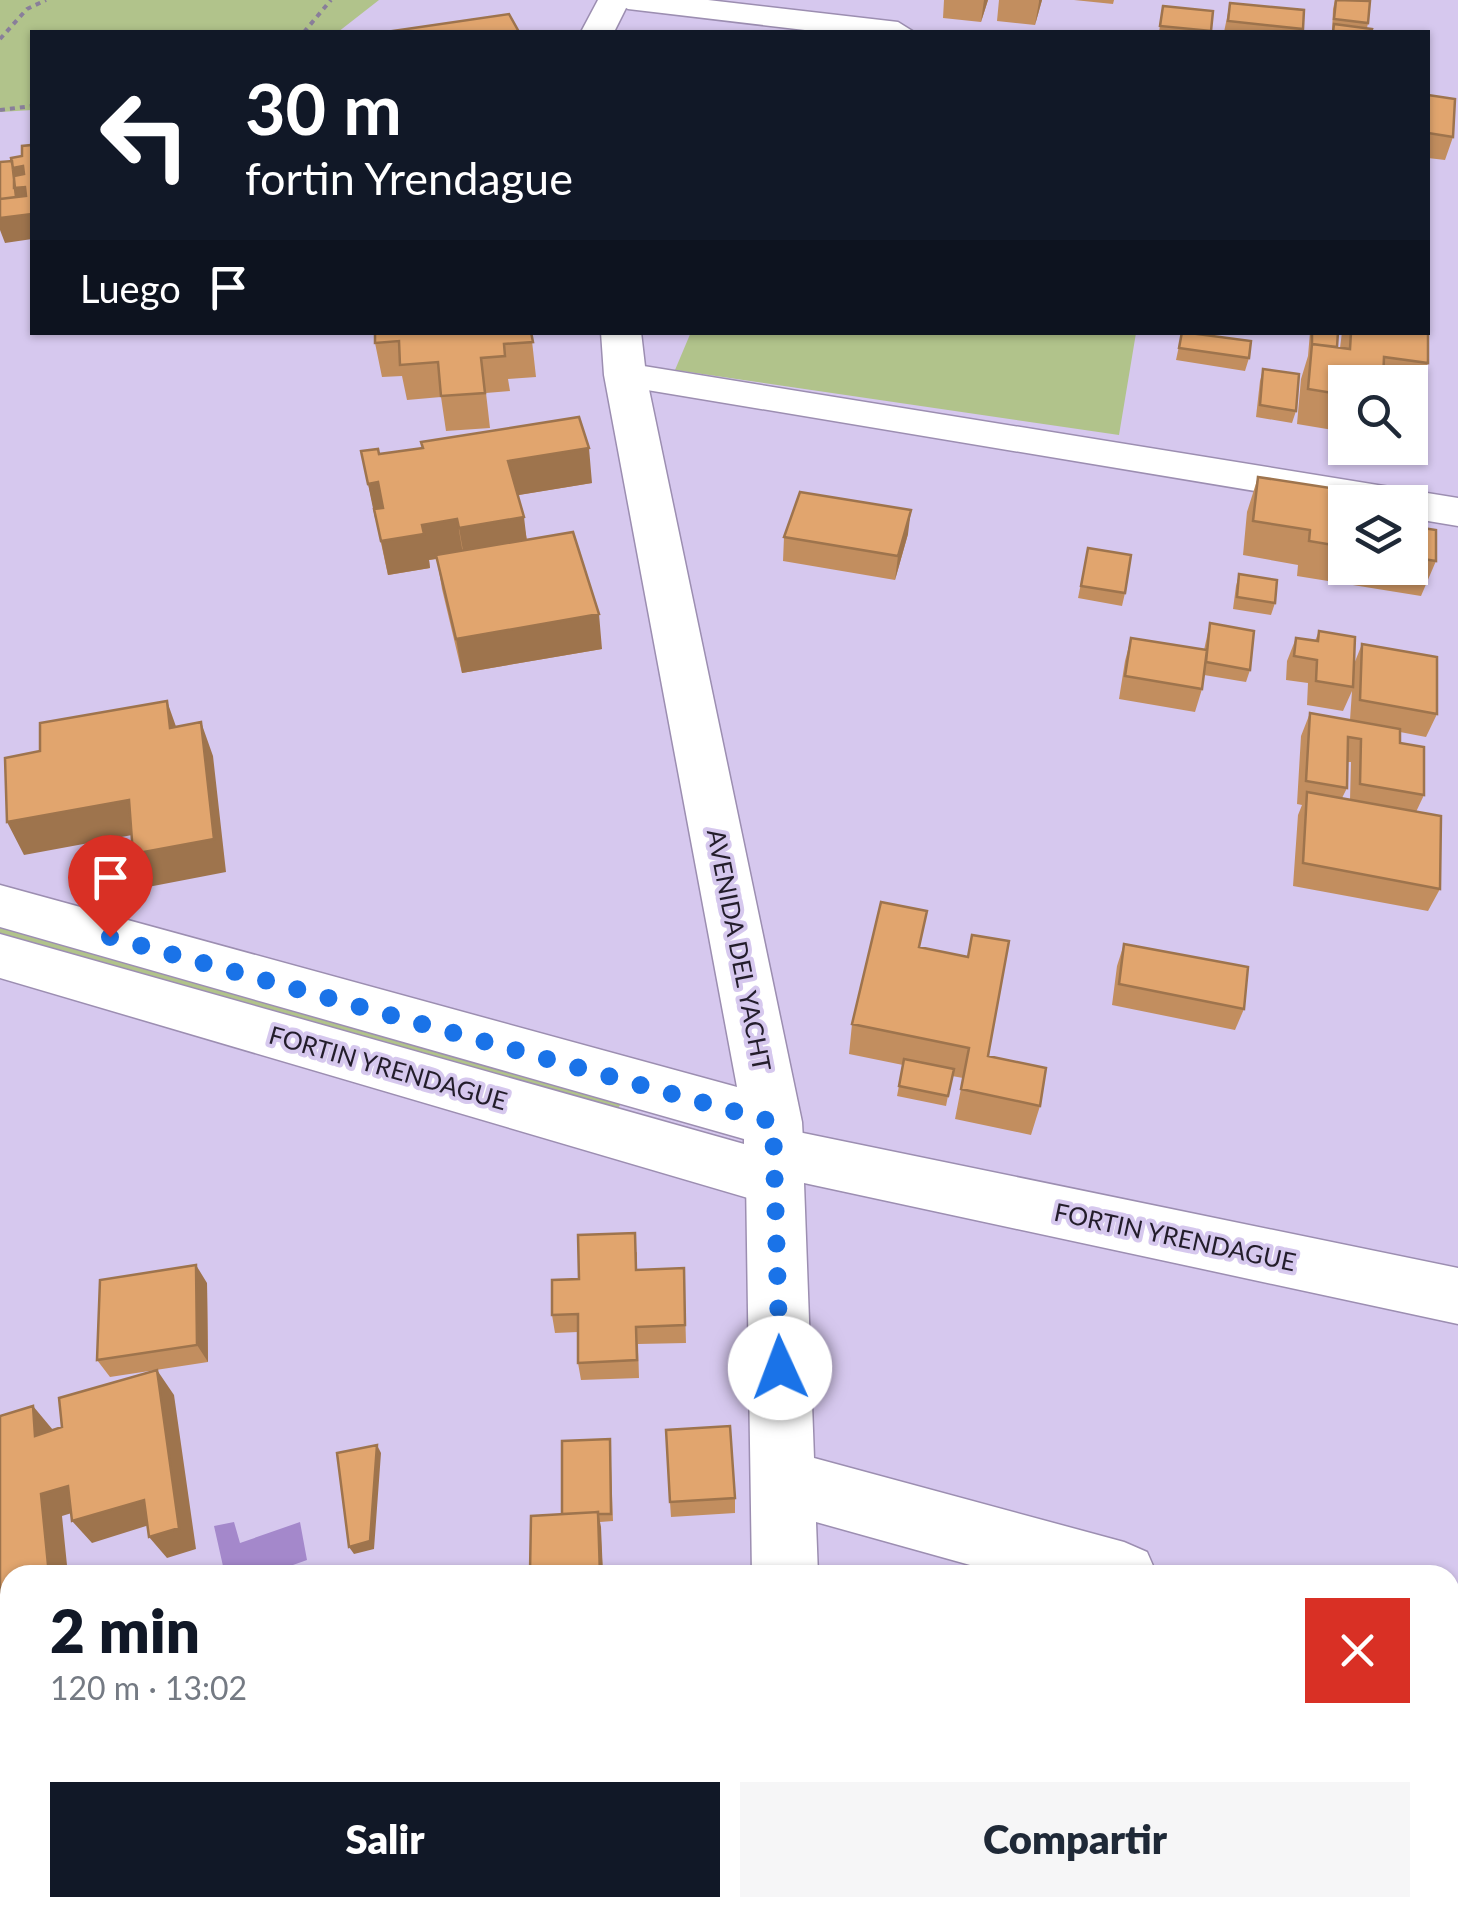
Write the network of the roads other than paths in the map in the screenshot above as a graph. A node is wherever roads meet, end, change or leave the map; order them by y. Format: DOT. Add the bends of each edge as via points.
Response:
graph roads {
  1 [pos="614,0"];
  2 [pos="628,0"];
  3 [pos="599,30"];
  4 [pos="881,30"];
  5 [pos="623,354"];
  6 [pos="1328,488"];
  7 [pos="1428,507"];
  8 [pos="1458,512"];
  9 [pos="0,906"];
  10 [pos="0,956"];
  11 [pos="774,1151"];
  12 [pos="1458,1296"];
  13 [pos="783,1481"];
  14 [pos="785,1565"];
  15 [pos="1088,1565"];
  1 -- 3 [label="street"];
  2 -- 4 [label="street"];
  5 -- 6 [label="street"];
  5 -- 11 [label="street, AVENIDA DEL YACHT"];
  7 -- 8 [label="street"];
  9 -- 11 [label="street, FORTIN YRENDAGUE"];
  10 -- 11 [label="street, FORTIN YRENDAGUE"];
  11 -- 12 [label="street, FORTIN YRENDAGUE"];
  11 -- 13 [label="street, AVENIDA DEL YACHT"];
  13 -- 14 [label="street, AVENIDA DEL YACHT"];
  13 -- 15 [label="street"];
}
